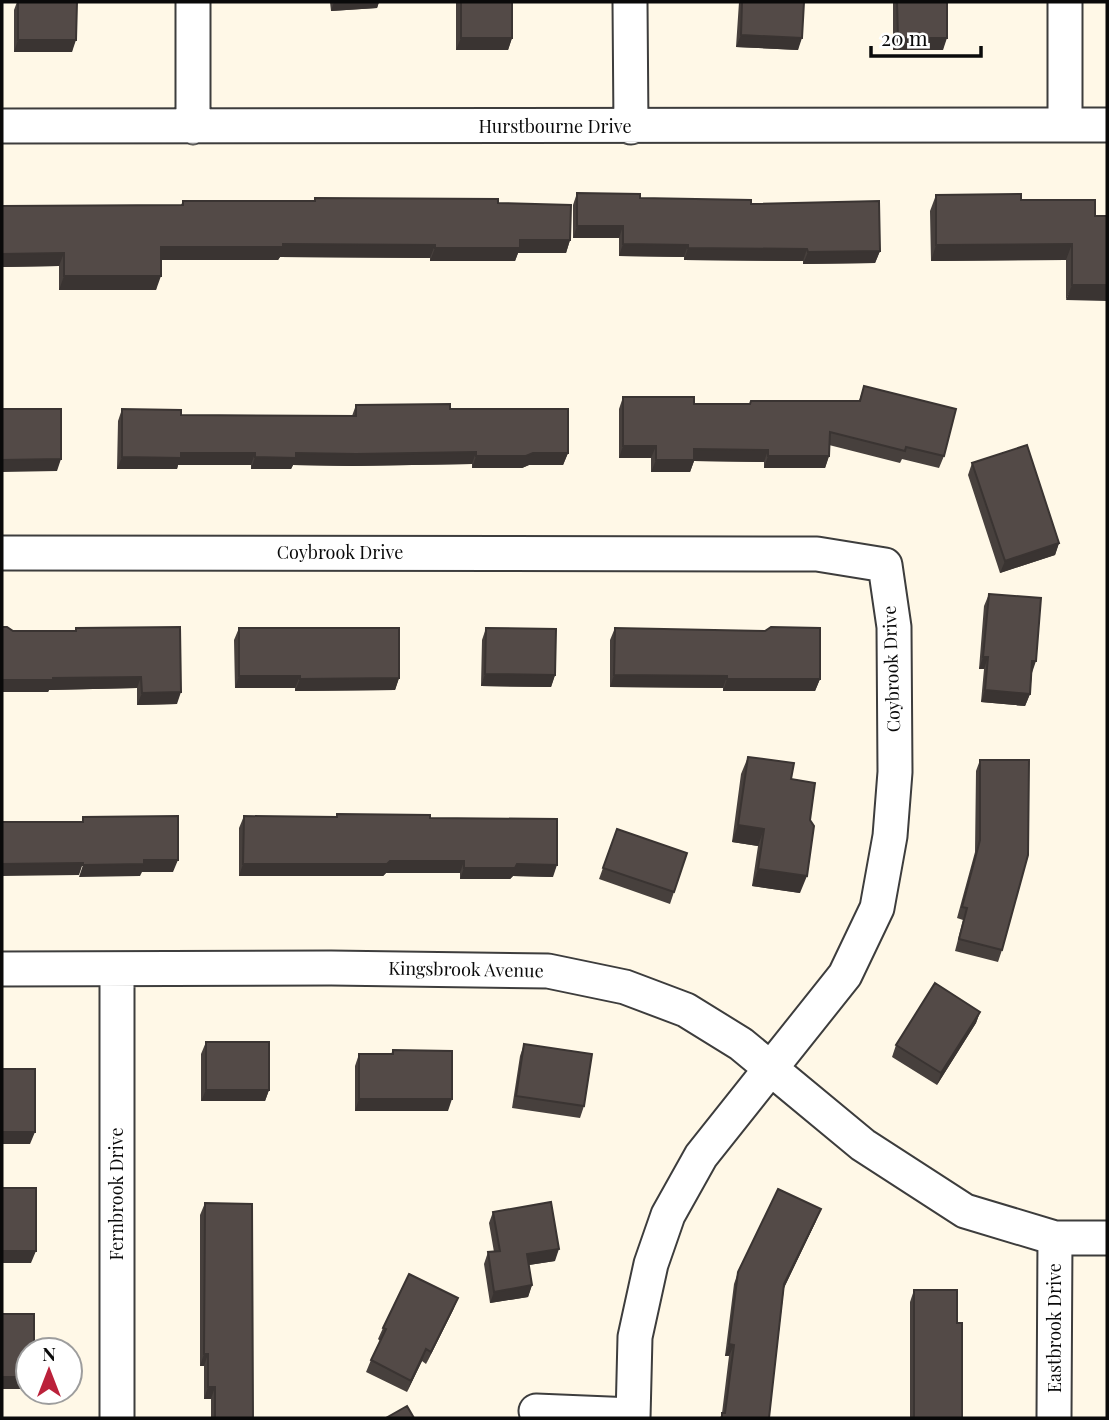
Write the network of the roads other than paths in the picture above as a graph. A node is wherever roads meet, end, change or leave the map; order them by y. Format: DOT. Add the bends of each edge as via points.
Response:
graph roads {
  1 [pos="193,2"];
  2 [pos="630,2"];
  3 [pos="1065,2"];
  4 [pos="1065,125"];
  5 [pos="1107,125"];
  6 [pos="2,126"];
  7 [pos="192,127"];
  8 [pos="631,127"];
  9 [pos="2,553"];
  10 [pos="2,969"];
  11 [pos="117,969"];
  12 [pos="771,1069"];
  13 [pos="1055,1238"];
  14 [pos="1107,1238"];
  15 [pos="536,1411"];
  16 [pos="633,1417"];
  17 [pos="117,1418"];
  18 [pos="1054,1418"];
  1 -- 7 [label="street"];
  2 -- 8 [label="street"];
  3 -- 4 [label="street"];
  4 -- 5 [label="street, Hurstbourne Drive"];
  4 -- 8 [label="street, Hurstbourne Drive"];
  6 -- 7 [label="street, Hurstbourne Drive"];
  7 -- 8 [label="street, Hurstbourne Drive"];
  9 -- 12 [label="street, Coybrook Drive" via="817,554 884,565 894,628 895,772 877,908 845,975"];
  10 -- 11 [label="street, Kingsbrook Avenue"];
  11 -- 12 [label="street, Kingsbrook Avenue" via="548,971 625,987 686,1010"];
  11 -- 17 [label="street, Fernbrook Drive"];
  12 -- 13 [label="street, Kingsbrook Avenue" via="863,1145 965,1211"];
  12 -- 16 [label="street, Coybrook Drive" via="701,1156 668,1215 651,1264 635,1337"];
  13 -- 14 [label="street, Kingsbrook Avenue"];
  13 -- 18 [label="street, Eastbrook Drive"];
  15 -- 16 [label="street"];
}
